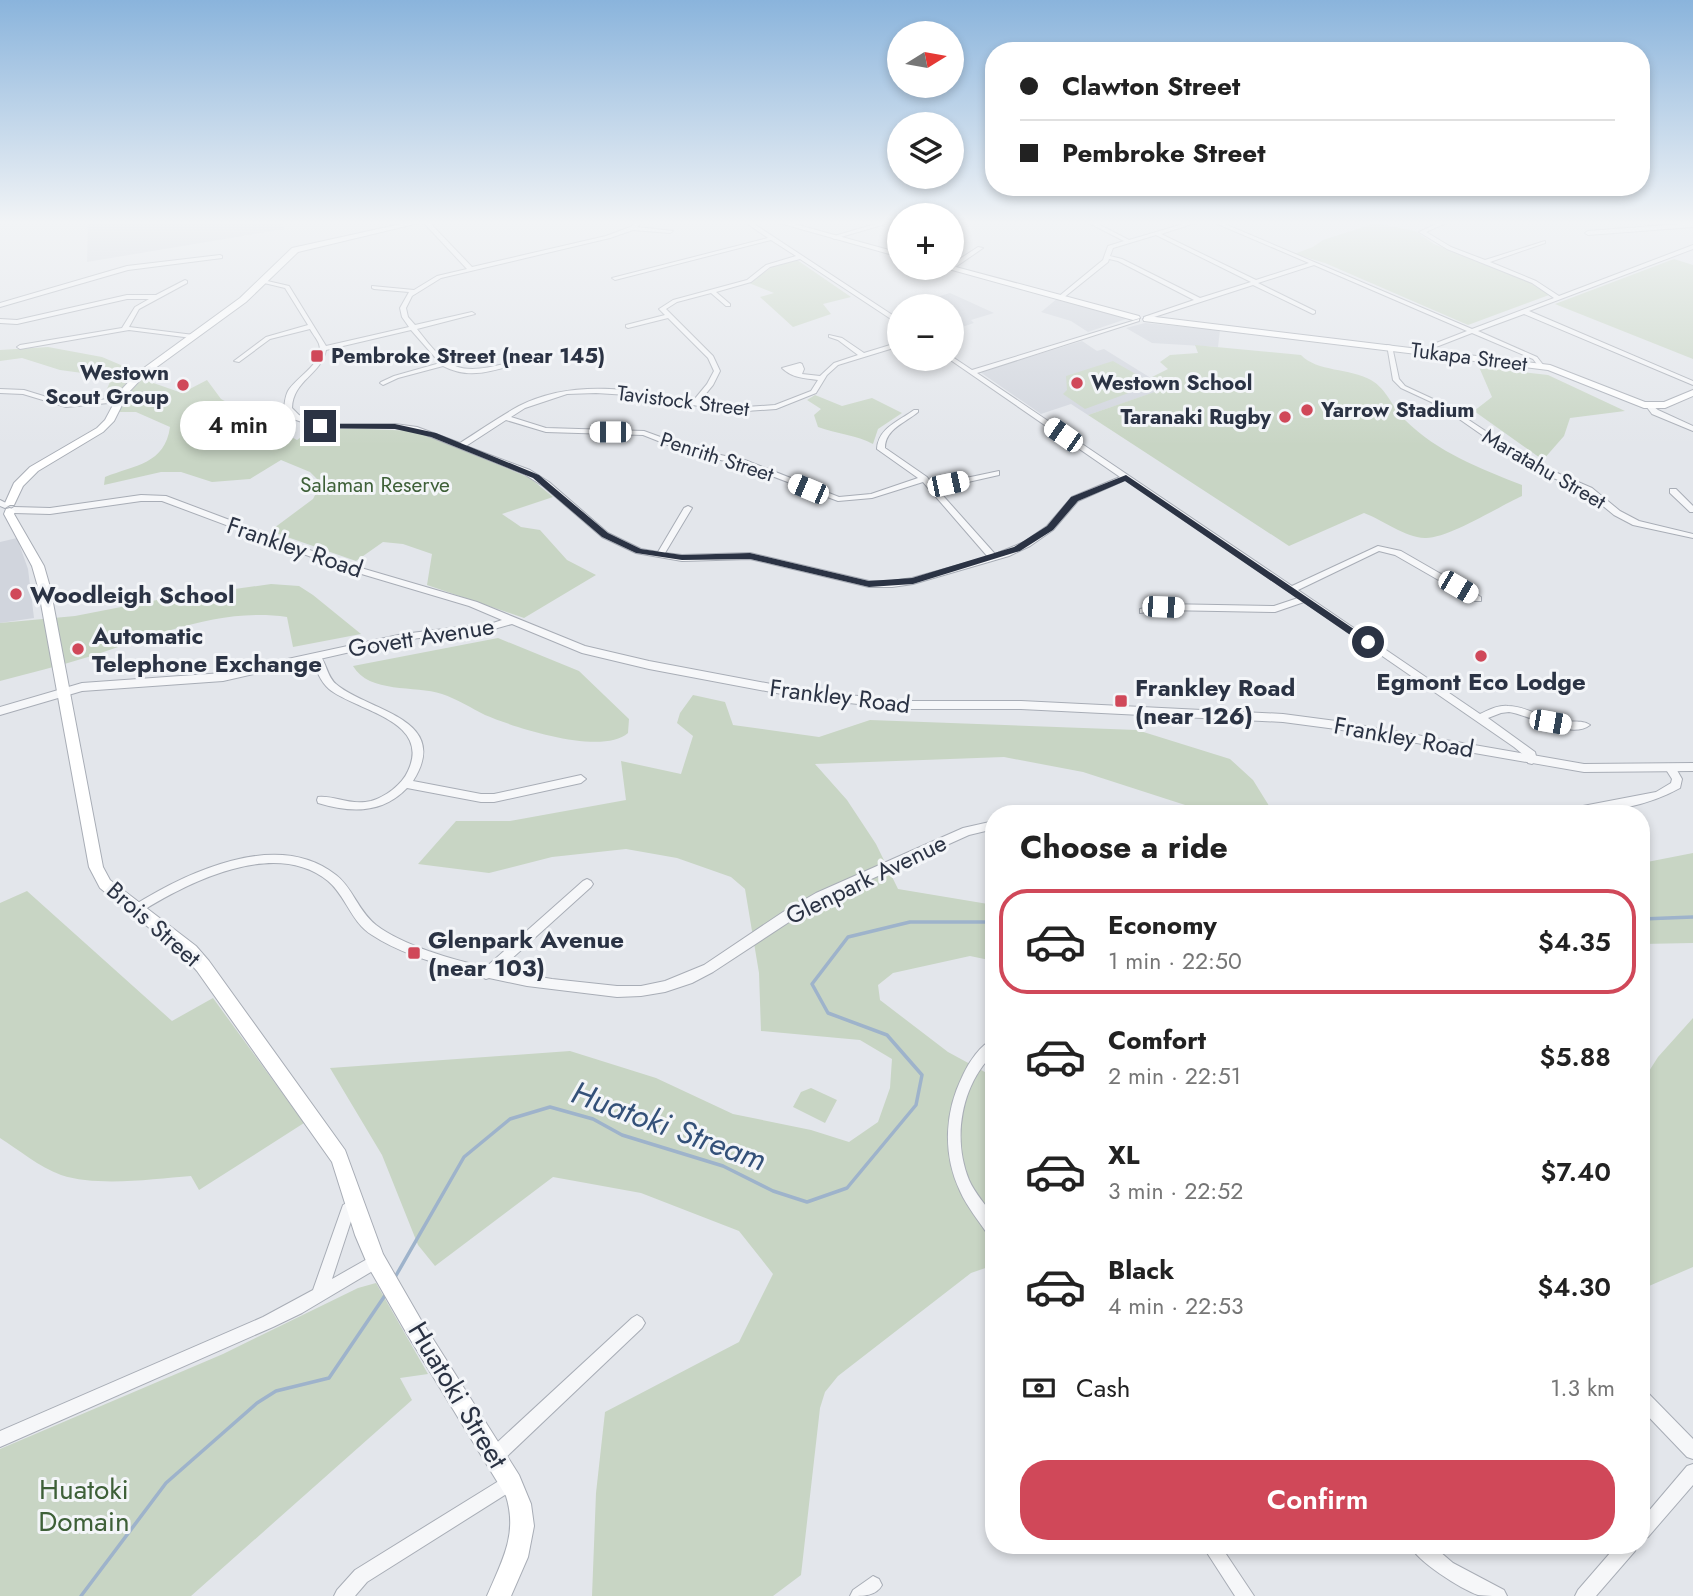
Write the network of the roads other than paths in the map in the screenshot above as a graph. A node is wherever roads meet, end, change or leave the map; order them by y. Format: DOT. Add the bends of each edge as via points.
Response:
graph roads {
  1 [pos="32,296"];
  2 [pos="127,296"];
  3 [pos="150,296"];
  4 [pos="247,296"];
  5 [pos="293,296"];
  6 [pos="409,296"];
  7 [pos="696,296"];
  8 [pos="718,296"];
  9 [pos="860,296"];
  10 [pos="1054,296"];
  11 [pos="1191,296"];
  12 [pos="1209,296"];
  13 [pos="1283,296"];
  14 [pos="1392,296"];
  15 [pos="1562,296"];
  16 [pos="156,297"];
  17 [pos="1060,298"];
  18 [pos="1558,298"];
  19 [pos="1198,300"];
  20 [pos="728,305"];
  21 [pos="0,306"];
  22 [pos="1313,312"];
  23 [pos="1523,312"];
  24 [pos="472,314"];
  25 [pos="887,314"];
  26 [pos="669,316"];
  27 [pos="1141,319"];
  28 [pos="0,321"];
  29 [pos="312,326"];
  30 [pos="628,326"];
  31 [pos="414,328"];
  32 [pos="127,330"];
  33 [pos="1473,331"];
  34 [pos="192,336"];
  35 [pos="831,336"];
  36 [pos="1389,346"];
  37 [pos="20,347"];
  38 [pos="324,348"];
  39 [pos="887,348"];
  40 [pos="1432,351"];
  41 [pos="863,355"];
  42 [pos="237,360"];
  43 [pos="442,364"];
  44 [pos="508,365"];
  45 [pos="1541,366"];
  46 [pos="964,367"];
  47 [pos="972,372"];
  48 [pos="798,375"];
  49 [pos="821,378"];
  50 [pos="383,383"];
  51 [pos="1693,383"];
  52 [pos="0,391"];
  53 [pos="1693,393"];
  54 [pos="119,400"];
  55 [pos="695,403"];
  56 [pos="1650,406"];
  57 [pos="916,411"];
  58 [pos="506,418"];
  59 [pos="1693,429"];
  60 [pos="460,446"];
  61 [pos="996,473"];
  62 [pos="1126,477"];
  63 [pos="924,479"];
  64 [pos="933,487"];
  65 [pos="1674,491"];
  66 [pos="8,506"];
  67 [pos="688,508"];
  68 [pos="1693,510"];
  69 [pos="1693,536"];
  70 [pos="660,555"];
  71 [pos="993,557"];
  72 [pos="1291,590"];
  73 [pos="1305,599"];
  74 [pos="1478,599"];
  75 [pos="1143,611"];
  76 [pos="513,620"];
  77 [pos="317,656"];
  78 [pos="63,692"];
  79 [pos="0,712"];
  80 [pos="1480,718"];
  81 [pos="1586,725"];
  82 [pos="1532,760"];
  83 [pos="1693,767"];
  84 [pos="1670,768"];
  85 [pos="581,779"];
  86 [pos="407,784"];
  87 [pos="322,800"];
  88 [pos="1608,805"];
  89 [pos="985,827"];
  90 [pos="587,884"];
  91 [pos="135,910"];
  92 [pos="486,974"];
  93 [pos="985,1054"];
  94 [pos="355,1205"];
  95 [pos="985,1217"];
  96 [pos="384,1274"];
  97 [pos="319,1294"];
  98 [pos="637,1324"];
  99 [pos="1650,1407"];
  100 [pos="0,1439"];
  101 [pos="1693,1451"];
  102 [pos="495,1456"];
  103 [pos="1693,1472"];
  104 [pos="510,1482"];
  105 [pos="1650,1522"];
  106 [pos="1216,1554"];
  107 [pos="1429,1554"];
  108 [pos="1621,1554"];
  109 [pos="343,1596"];
  110 [pos="499,1596"];
  111 [pos="1245,1596"];
  112 [pos="1498,1596"];
  113 [pos="1584,1596"];
  1 -- 21 [label="street"];
  2 -- 28 [label="street"];
  3 -- 16 [label="street"];
  4 -- 34 [label="main road"];
  5 -- 29 [label="street"];
  6 -- 31 [label="street" via="402,308"];
  7 -- 26 [label="street" via="667,304 662,309"];
  8 -- 20 [label="street"];
  9 -- 25 [label="street"];
  10 -- 17 [label="main road, Tukapa Street"];
  11 -- 19 [label="street"];
  12 -- 19 [label="street"];
  13 -- 22 [label="street"];
  14 -- 33 [label="street"];
  15 -- 18 [label="street"];
  16 -- 32 [label="street" via="137,308"];
  17 -- 27 [label="main road, Tukapa Street"];
  18 -- 23 [label="street"];
  19 -- 27 [label="street"];
  23 -- 33 [label="street"];
  23 -- 51 [label="street"];
  24 -- 31 [label="street"];
  26 -- 30 [label="street"];
  26 -- 55 [label="street" via="711,357 717,371"];
  27 -- 36 [label="main road, Tukapa Street"];
  27 -- 47 [label="street"];
  29 -- 38 [label="street"];
  29 -- 42 [label="street" via="268,338"];
  31 -- 38 [label="street"];
  31 -- 43 [label="street"];
  32 -- 34 [label="street"];
  32 -- 37 [label="street"];
  33 -- 40 [label="street" via="1433,346"];
  33 -- 45 [label="street" via="1535,358"];
  34 -- 54 [label="main road" via="140,375"];
  35 -- 41 [label="street"];
  36 -- 40 [label="main road, Tukapa Street"];
  36 -- 69 [label="street, Maratahu Street" via="1396,380 1403,387 1444,406 1531,466 1589,490 1627,518 1657,530"];
  38 -- 60 [label="street" via="318,363 288,398 288,408 296,417 334,428 406,427"];
  39 -- 41 [label="street, Tavistock Street"];
  40 -- 45 [label="main road, Tukapa Street"];
  41 -- 49 [label="street, Tavistock Street" via="836,364"];
  43 -- 44 [label="street" via="471,371"];
  43 -- 50 [label="street"];
  45 -- 56 [label="main road, Tukapa Street"];
  46 -- 47 [label="street"];
  47 -- 62 [label="street"];
  48 -- 49 [label="street"];
  49 -- 55 [label="street, Tavistock Street" via="807,397 776,407 731,410"];
  52 -- 54 [label="street" via="66,405"];
  53 -- 56 [label="main road"];
  54 -- 66 [label="main road" via="100,430 27,474"];
  55 -- 58 [label="street, Tavistock Street" via="643,394 566,392 535,401"];
  56 -- 59 [label="street"];
  57 -- 63 [label="street" via="886,432 880,446 886,455"];
  58 -- 60 [label="street, Tavistock Street"];
  58 -- 63 [label="street, Penrith Street" via="546,430 644,433 694,452 741,462 838,499 872,496"];
  60 -- 70 [label="street" via="536,477 605,535 627,547"];
  61 -- 64 [label="street"];
  62 -- 71 [label="street" via="1074,499 1040,535"];
  62 -- 72 [label="street"];
  63 -- 64 [label="street"];
  64 -- 71 [label="street"];
  65 -- 68 [label="street"];
  66 -- 76 [label="street, Frankley Road" via="50,511 163,498 341,565"];
  66 -- 78 [label="main road, Brois Street" via="40,572"];
  67 -- 70 [label="street"];
  70 -- 71 [label="street" via="750,556 881,584 913,581"];
  72 -- 73 [label="street"];
  72 -- 74 [label="street" via="1378,548 1398,553"];
  73 -- 75 [label="street" via="1275,609 1163,607"];
  73 -- 80 [label="street"];
  76 -- 77 [label="street, Govett Avenue"];
  76 -- 82 [label="street, Frankley Road" via="562,643 604,655 815,696 905,705 1021,705 1310,721"];
  77 -- 78 [label="street, Govett Avenue" via="223,677"];
  77 -- 86 [label="street" via="335,689 391,715 412,736 416,766"];
  78 -- 79 [label="street, Govett Avenue"];
  78 -- 91 [label="main road, Brois Street" via="96,867 105,884"];
  80 -- 81 [label="street" via="1510,708 1550,722"];
  80 -- 82 [label="street" via="1518,744"];
  82 -- 84 [label="street, Frankley Road" via="1584,768"];
  83 -- 84 [label="street, Frankley Road"];
  84 -- 88 [label="street" via="1676,785 1659,795"];
  85 -- 86 [label="street" via="495,798"];
  86 -- 87 [label="street" via="378,803 360,807"];
  89 -- 92 [label="street, Glenpark Avenue" via="809,902 711,970 671,985 616,991"];
  90 -- 92 [label="street"];
  91 -- 92 [label="street, Glenpark Avenue" via="169,889 221,868 256,860 298,861 328,875 362,921 382,936"];
  91 -- 94 [label="main road, Brois Street" via="203,966 338,1156"];
  93 -- 95 [label="street" via="971,1068 961,1091 954,1139 962,1181"];
  94 -- 96 [label="main road, Brois Street"];
  94 -- 97 [label="street" via="348,1210"];
  96 -- 97 [label="street"];
  96 -- 102 [label="main road, Huatoki Street"];
  97 -- 100 [label="street" via="239,1336"];
  98 -- 102 [label="street"];
  99 -- 101 [label="street"];
  102 -- 104 [label="main road, Huatoki Street"];
  103 -- 105 [label="street"];
  104 -- 109 [label="street" via="361,1576"];
  104 -- 110 [label="main road, Huatoki Street" via="520,1503 523,1529 516,1559"];
  106 -- 111 [label="street"];
  107 -- 112 [label="street"];
  108 -- 113 [label="street"];
}
